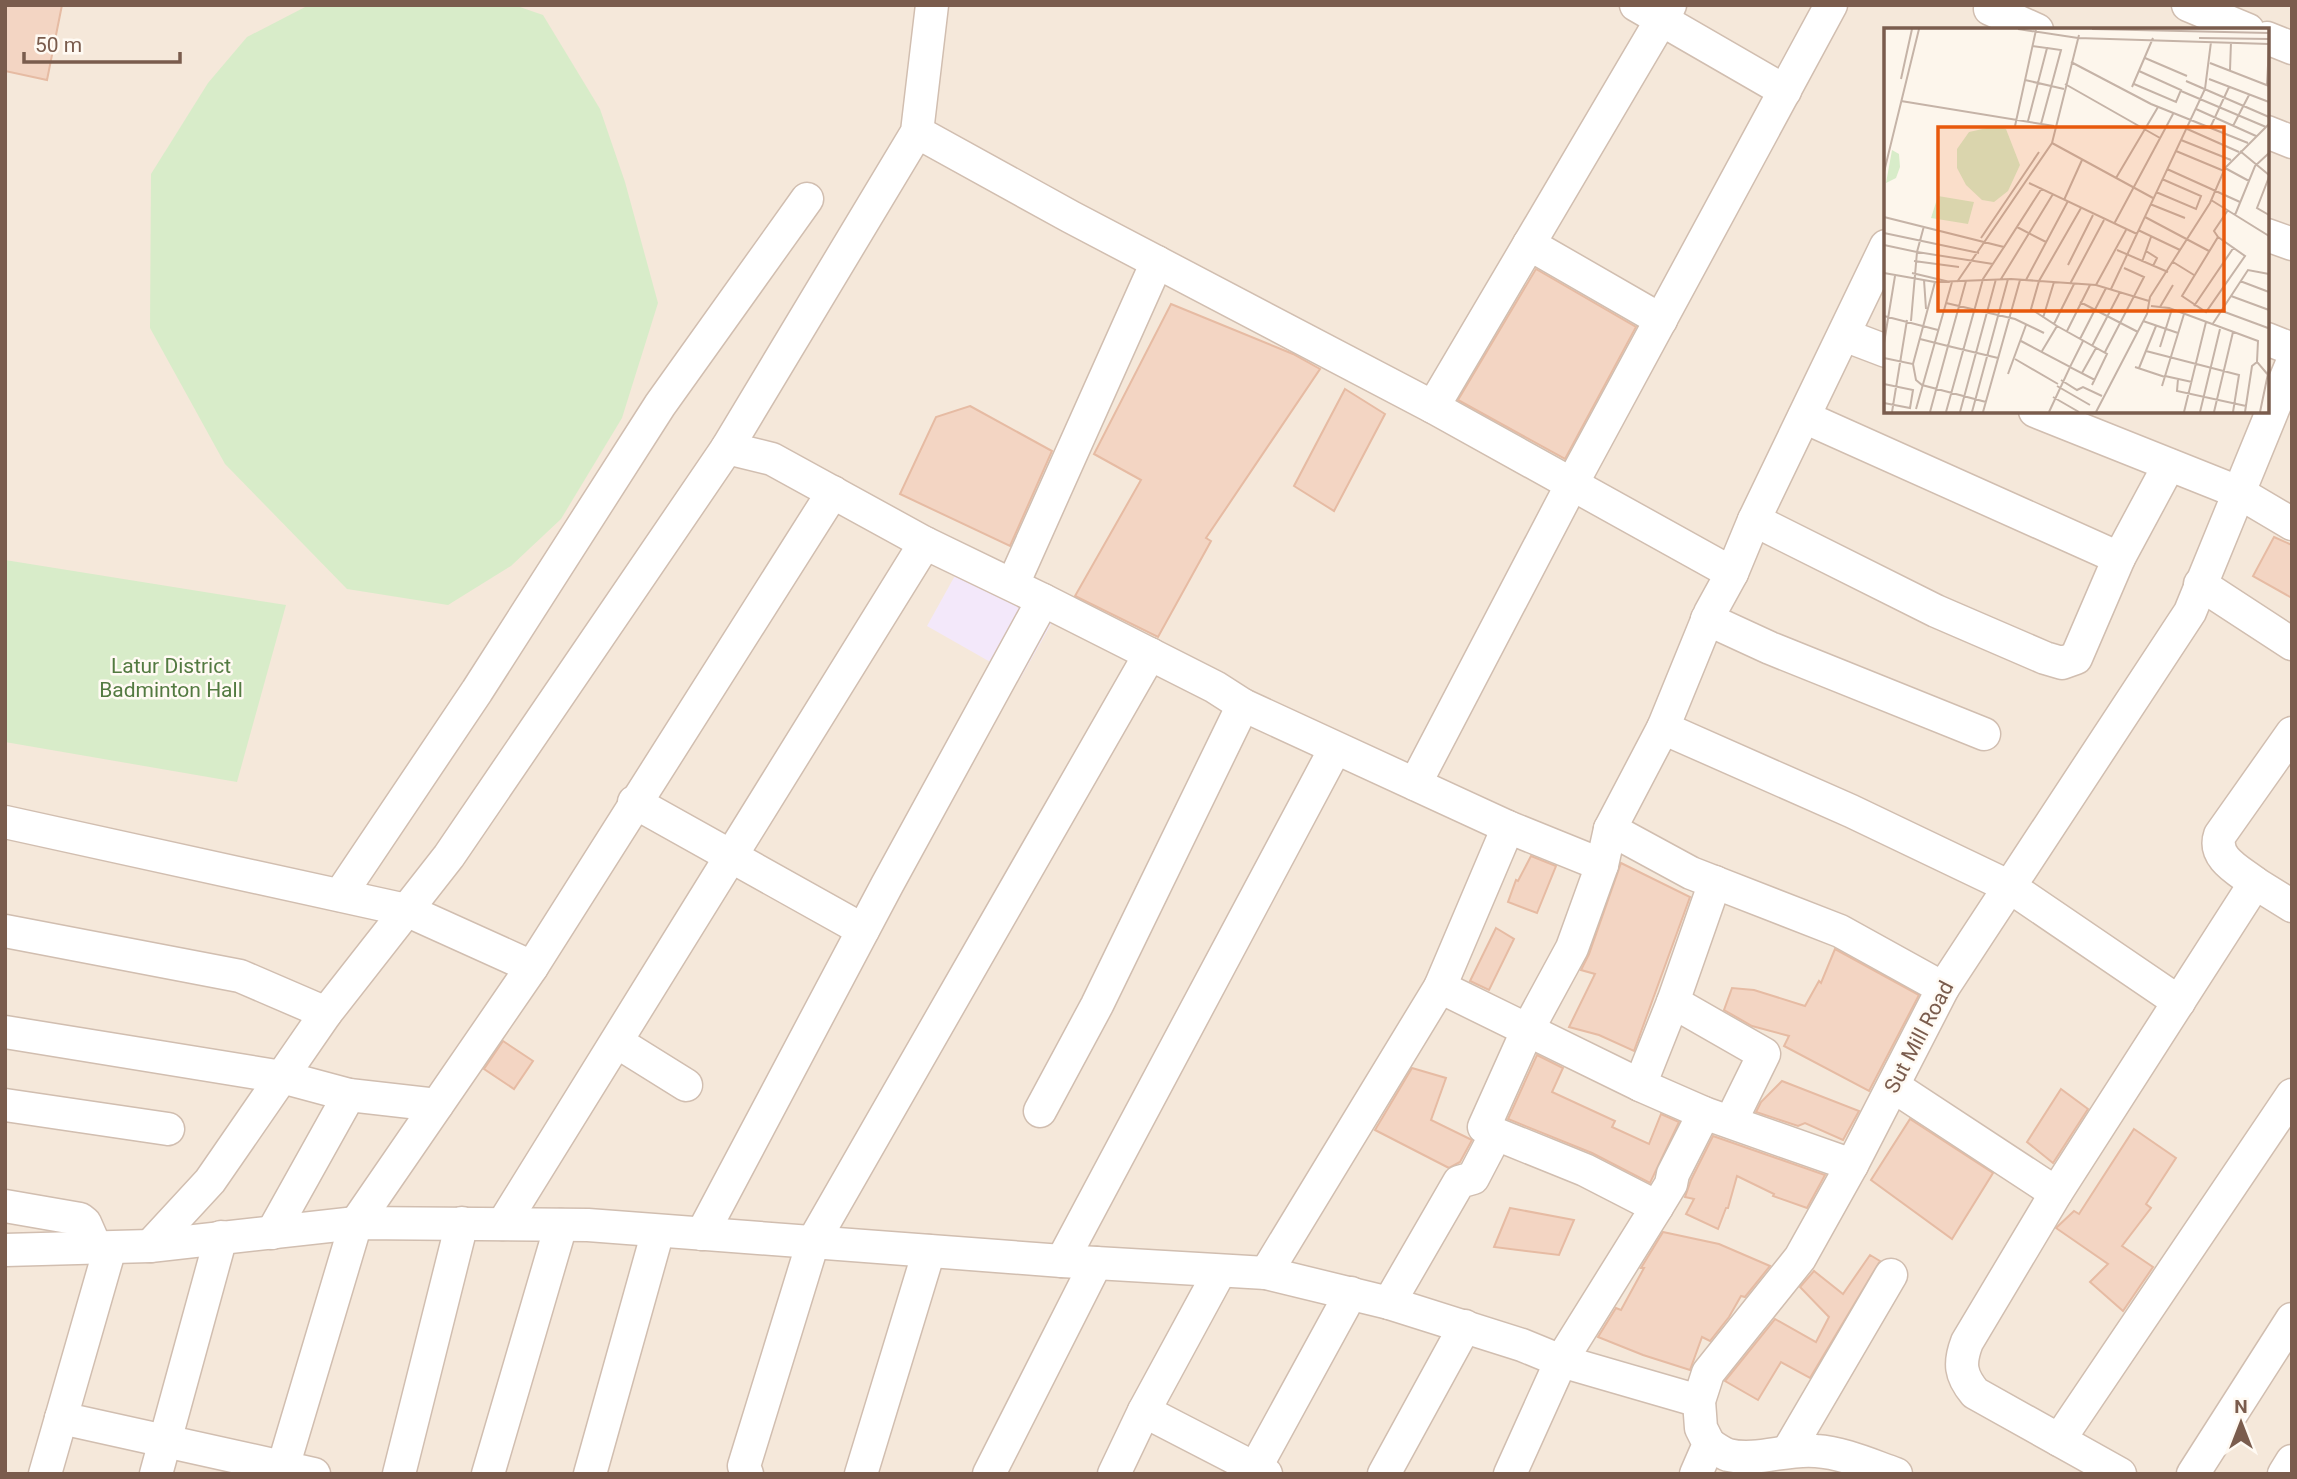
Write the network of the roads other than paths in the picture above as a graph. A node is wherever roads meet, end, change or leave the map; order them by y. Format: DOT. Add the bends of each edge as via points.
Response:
graph roads {
  1 [pos="932,5"];
  2 [pos="1831,5"];
  3 [pos="2188,5"];
  4 [pos="1656,10"];
  5 [pos="1987,15"];
  6 [pos="2030,28"];
  7 [pos="2179,28"];
  8 [pos="2243,28"];
  9 [pos="2269,39"];
  10 [pos="2292,48"];
  11 [pos="1785,91"];
  12 [pos="917,132"];
  13 [pos="2269,133"];
  14 [pos="2292,142"];
  15 [pos="807,199"];
  16 [pos="2269,236"];
  17 [pos="1530,244"];
  18 [pos="2292,244"];
  19 [pos="1884,250"];
  20 [pos="1157,262"];
  21 [pos="1661,320"];
  22 [pos="1844,335"];
  23 [pos="2269,340"];
  24 [pos="2292,349"];
  25 [pos="1884,350"];
  26 [pos="2292,363"];
  27 [pos="1433,407"];
  28 [pos="2040,413"];
  29 [pos="1804,417"];
  30 [pos="727,448"];
  31 [pos="2169,465"];
  32 [pos="1573,482"];
  33 [pos="833,492"];
  34 [pos="2238,492"];
  35 [pos="1754,520"];
  36 [pos="2292,524"];
  37 [pos="925,542"];
  38 [pos="2119,558"];
  39 [pos="1732,573"];
  40 [pos="1013,584"];
  41 [pos="2195,598"];
  42 [pos="1044,600"];
  43 [pos="1707,619"];
  44 [pos="2292,644"];
  45 [pos="1150,654"];
  46 [pos="1243,705"];
  47 [pos="1662,728"];
  48 [pos="2292,733"];
  49 [pos="1984,734"];
  50 [pos="1335,748"];
  51 [pos="1415,784"];
  52 [pos="634,802"];
  53 [pos="5,822"];
  54 [pos="1508,827"];
  55 [pos="1610,829"];
  56 [pos="732,857"];
  57 [pos="1602,865"];
  58 [pos="1715,882"];
  59 [pos="2255,883"];
  60 [pos="2010,887"];
  61 [pos="340,895"];
  62 [pos="2292,906"];
  63 [pos="406,910"];
  64 [pos="863,930"];
  65 [pos="5,931"];
  66 [pos="532,967"];
  67 [pos="1440,987"];
  68 [pos="1943,988"];
  69 [pos="1673,1002"];
  70 [pos="2179,1002"];
  71 [pos="326,1013"];
  72 [pos="1528,1029"];
  73 [pos="5,1032"];
  74 [pos="617,1042"];
  75 [pos="282,1077"];
  76 [pos="685,1085"];
  77 [pos="1640,1085"];
  78 [pos="1893,1086"];
  79 [pos="349,1095"];
  80 [pos="2292,1095"];
  81 [pos="5,1105"];
  82 [pos="437,1105"];
  83 [pos="1040,1111"];
  84 [pos="1718,1117"];
  85 [pos="168,1129"];
  86 [pos="1496,1134"];
  87 [pos="1852,1165"];
  88 [pos="2056,1194"];
  89 [pos="5,1206"];
  90 [pos="1657,1207"];
  91 [pos="356,1223"];
  92 [pos="462,1223"];
  93 [pos="503,1224"];
  94 [pos="561,1225"];
  95 [pos="658,1231"];
  96 [pos="272,1233"];
  97 [pos="702,1234"];
  98 [pos="221,1237"];
  99 [pos="813,1242"];
  100 [pos="150,1246"];
  101 [pos="103,1248"];
  102 [pos="5,1250"];
  103 [pos="929,1251"];
  104 [pos="1062,1261"];
  105 [pos="1096,1263"];
  106 [pos="1220,1271"];
  107 [pos="1266,1273"];
  108 [pos="1891,1275"];
  109 [pos="1350,1293"];
  110 [pos="1389,1303"];
  111 [pos="2292,1319"];
  112 [pos="1465,1326"];
  113 [pos="1561,1361"];
  114 [pos="1699,1401"];
  115 [pos="1144,1411"];
  116 [pos="61,1418"];
  117 [pos="2059,1440"];
  118 [pos="165,1441"];
  119 [pos="1709,1444"];
  120 [pos="1788,1451"];
  121 [pos="2292,1461"];
  122 [pos="282,1470"];
  123 [pos="1258,1472"];
  124 [pos="1887,1472"];
  125 [pos="45,1474"];
  126 [pos="156,1474"];
  127 [pos="314,1474"];
  128 [pos="399,1474"];
  129 [pos="488,1474"];
  130 [pos="590,1474"];
  131 [pos="747,1474"];
  132 [pos="861,1474"];
  133 [pos="989,1474"];
  134 [pos="1114,1474"];
  135 [pos="1384,1474"];
  136 [pos="1510,1474"];
  137 [pos="1696,1474"];
  138 [pos="2120,1474"];
  139 [pos="2193,1474"];
  140 [pos="2284,1474"];
  1 -- 12 [label="street"];
  2 -- 11 [label="street"];
  3 -- 7 [label="street"];
  3 -- 8 [label="street"];
  4 -- 11 [label="street"];
  4 -- 17 [label="street"];
  5 -- 6 [label="street"];
  9 -- 10 [label="street"];
  11 -- 21 [label="street"];
  12 -- 20 [label="street"];
  12 -- 30 [label="street"];
  13 -- 14 [label="street"];
  15 -- 61 [label="street" via="660,405"];
  16 -- 18 [label="street"];
  17 -- 21 [label="street"];
  17 -- 27 [label="street"];
  19 -- 22 [label="street"];
  20 -- 27 [label="street"];
  20 -- 40 [label="street"];
  21 -- 32 [label="street"];
  22 -- 25 [label="street"];
  22 -- 29 [label="street"];
  23 -- 24 [label="street"];
  26 -- 34 [label="street, Sut Mill Road"];
  27 -- 32 [label="street"];
  28 -- 31 [label="street"];
  29 -- 35 [label="street"];
  29 -- 38 [label="street"];
  30 -- 33 [label="street" via="772,459"];
  30 -- 63 [label="street" via="449,856"];
  31 -- 34 [label="street"];
  31 -- 38 [label="street"];
  32 -- 39 [label="street"];
  32 -- 51 [label="street"];
  33 -- 37 [label="street"];
  33 -- 52 [label="street"];
  34 -- 36 [label="street"];
  34 -- 41 [label="street, Sut Mill Road"];
  35 -- 38 [label="street" via="1936,611 2062,663 2076,658"];
  35 -- 39 [label="street"];
  37 -- 40 [label="street"];
  37 -- 56 [label="street"];
  39 -- 43 [label="street"];
  40 -- 42 [label="street"];
  41 -- 44 [label="street"];
  41 -- 60 [label="street, Sut Mill Road"];
  42 -- 45 [label="street"];
  42 -- 64 [label="street"];
  43 -- 47 [label="street"];
  43 -- 49 [label="street"];
  45 -- 46 [label="street"];
  45 -- 99 [label="street"];
  46 -- 50 [label="street"];
  46 -- 83 [label="street"];
  47 -- 55 [label="street"];
  47 -- 60 [label="street"];
  48 -- 59 [label="street" via="2218,842 2223,857"];
  50 -- 51 [label="street"];
  50 -- 104 [label="street"];
  51 -- 54 [label="street"];
  52 -- 56 [label="street"];
  52 -- 66 [label="street"];
  53 -- 61 [label="street"];
  54 -- 57 [label="street"];
  54 -- 67 [label="street"];
  55 -- 57 [label="street"];
  55 -- 58 [label="street"];
  56 -- 64 [label="street"];
  56 -- 74 [label="street"];
  57 -- 72 [label="street" via="1572,948"];
  58 -- 68 [label="street" via="1840,931"];
  58 -- 69 [label="street"];
  59 -- 62 [label="street"];
  59 -- 70 [label="street"];
  60 -- 68 [label="street, Sut Mill Road"];
  60 -- 70 [label="street"];
  61 -- 63 [label="street"];
  63 -- 66 [label="street"];
  63 -- 71 [label="street"];
  64 -- 97 [label="street"];
  65 -- 71 [label="street" via="240,976"];
  66 -- 82 [label="street"];
  67 -- 72 [label="street"];
  67 -- 107 [label="street"];
  68 -- 78 [label="street, Sut Mill Road"];
  69 -- 77 [label="street"];
  69 -- 84 [label="street" via="1764,1054"];
  70 -- 88 [label="street"];
  71 -- 75 [label="street"];
  72 -- 77 [label="street"];
  72 -- 86 [label="street" via="1484,1127"];
  73 -- 75 [label="street"];
  74 -- 76 [label="street"];
  74 -- 93 [label="street"];
  75 -- 79 [label="street"];
  75 -- 100 [label="street" via="210,1181"];
  77 -- 84 [label="street"];
  78 -- 87 [label="street, Sut Mill Road"];
  78 -- 88 [label="street"];
  79 -- 82 [label="street"];
  79 -- 96 [label="street"];
  80 -- 117 [label="street"];
  81 -- 85 [label="street"];
  82 -- 91 [label="street"];
  84 -- 87 [label="street"];
  84 -- 90 [label="street" via="1673,1174"];
  86 -- 90 [label="street" via="1585,1170"];
  86 -- 110 [label="street" via="1474,1178 1459,1182"];
  87 -- 114 [label="street, Sut Mill Road" via="1800,1258 1708,1373"];
  88 -- 117 [label="street" via="1967,1342 1961,1370 1975,1393"];
  89 -- 101 [label="street" via="80,1219"];
  90 -- 113 [label="street"];
  91 -- 92 [label="street"];
  91 -- 96 [label="street"];
  91 -- 122 [label="street"];
  92 -- 93 [label="street"];
  92 -- 128 [label="street"];
  93 -- 94 [label="street"];
  94 -- 95 [label="street"];
  94 -- 129 [label="street"];
  95 -- 97 [label="street"];
  95 -- 130 [label="street"];
  96 -- 98 [label="street"];
  97 -- 99 [label="street"];
  98 -- 100 [label="street"];
  98 -- 118 [label="street"];
  99 -- 103 [label="street"];
  99 -- 131 [label="street" via="744,1466"];
  100 -- 101 [label="street"];
  101 -- 102 [label="street"];
  101 -- 116 [label="street"];
  103 -- 104 [label="street"];
  103 -- 132 [label="street"];
  104 -- 105 [label="street"];
  105 -- 106 [label="street"];
  105 -- 133 [label="street"];
  106 -- 107 [label="street"];
  106 -- 115 [label="street"];
  107 -- 109 [label="street"];
  108 -- 120 [label="street"];
  109 -- 110 [label="street"];
  109 -- 123 [label="street"];
  110 -- 112 [label="street"];
  111 -- 139 [label="street"];
  112 -- 113 [label="street"];
  112 -- 135 [label="street"];
  113 -- 114 [label="street"];
  113 -- 136 [label="street"];
  114 -- 119 [label="street" via="1701,1428"];
  115 -- 123 [label="street"];
  115 -- 134 [label="street"];
  116 -- 118 [label="street"];
  116 -- 125 [label="street"];
  117 -- 138 [label="street"];
  118 -- 122 [label="street"];
  118 -- 126 [label="street"];
  119 -- 120 [label="street" via="1736,1455"];
  119 -- 137 [label="street"];
  120 -- 124 [label="street" via="1818,1451 1856,1459"];
  121 -- 140 [label="street"];
  122 -- 127 [label="street"];
}
